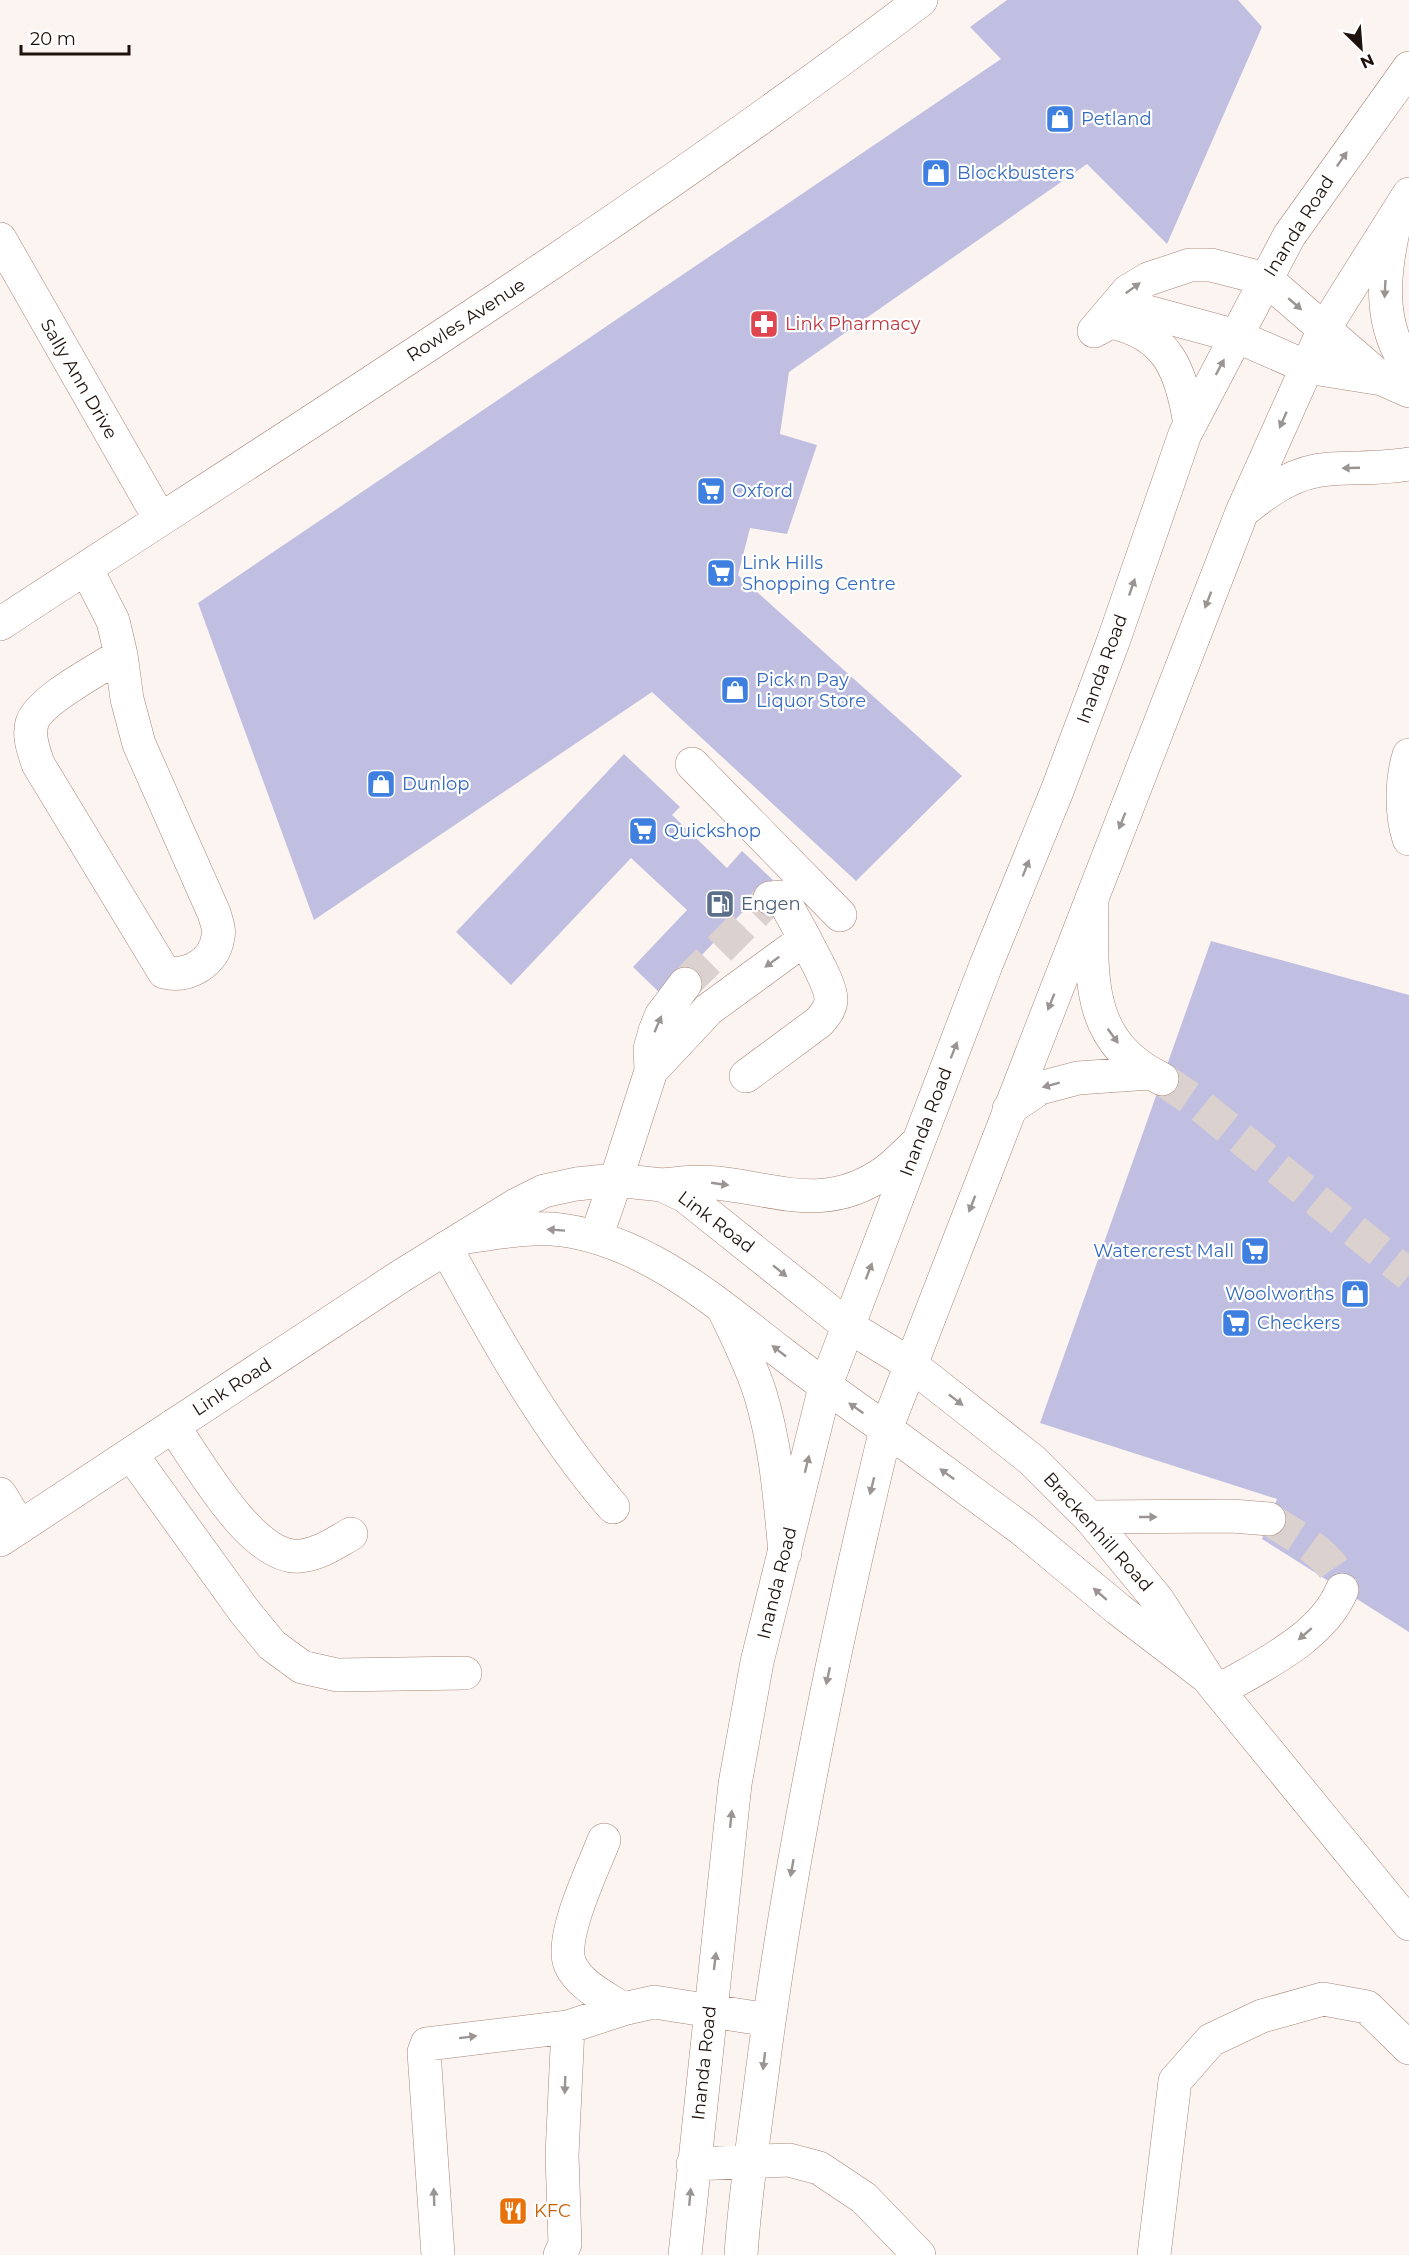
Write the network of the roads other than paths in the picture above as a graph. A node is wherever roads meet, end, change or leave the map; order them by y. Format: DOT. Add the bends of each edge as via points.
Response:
graph roads {
  1 [pos="921,0"];
  2 [pos="1409,68"];
  3 [pos="1403,202"];
  4 [pos="0,239"];
  5 [pos="1266,279"];
  6 [pos="1110,321"];
  7 [pos="1324,329"];
  8 [pos="1236,336"];
  9 [pos="1307,367"];
  10 [pos="1400,379"];
  11 [pos="1190,425"];
  12 [pos="1409,464"];
  13 [pos="1242,512"];
  14 [pos="160,519"];
  15 [pos="86,568"];
  16 [pos="0,624"];
  17 [pos="121,655"];
  18 [pos="1409,755"];
  19 [pos="692,764"];
  20 [pos="1409,839"];
  21 [pos="770,898"];
  22 [pos="1092,899"];
  23 [pos="840,915"];
  24 [pos="805,939"];
  25 [pos="685,984"];
  26 [pos="651,1071"];
  27 [pos="746,1076"];
  28 [pos="1009,1109"];
  29 [pos="918,1142"];
  30 [pos="616,1180"];
  31 [pos="662,1185"];
  32 [pos="596,1237"];
  33 [pos="456,1243"];
  34 [pos="722,1307"];
  35 [pos="848,1326"];
  36 [pos="910,1364"];
  37 [pos="825,1387"];
  38 [pos="173,1426"];
  39 [pos="886,1429"];
  40 [pos="131,1454"];
  41 [pos="0,1494"];
  42 [pos="613,1507"];
  43 [pos="1089,1517"];
  44 [pos="1269,1520"];
  45 [pos="351,1533"];
  46 [pos="10,1534"];
  47 [pos="784,1553"];
  48 [pos="1342,1590"];
  49 [pos="465,1673"];
  50 [pos="1213,1684"];
  51 [pos="604,1840"];
  52 [pos="1397,1894"];
  53 [pos="1409,1924"];
  54 [pos="623,2009"];
  55 [pos="709,2011"];
  56 [pos="769,2020"];
  57 [pos="567,2026"];
  58 [pos="1409,2049"];
  59 [pos="750,2163"];
  60 [pos="693,2164"];
  61 [pos="438,2255"];
  62 [pos="560,2255"];
  63 [pos="685,2255"];
  64 [pos="741,2255"];
  65 [pos="919,2255"];
  66 [pos="1154,2255"];
  1 -- 14 [label="main road, Rowles Avenue" via="709,156 573,250"];
  5 -- 2 [label="main road, Inanda Road, one-way" via="1289,236"];
  3 -- 7 [label="main road"];
  3 -- 10 [label="main road, one-way" via="1388,254 1384,295"];
  4 -- 14 [label="main road, Sally Ann Drive"];
  6 -- 5 [label="main road, one-way" via="1094,332 1128,291 1148,279 1190,266 1211,265"];
  5 -- 7 [label="main road, one-way"];
  5 -- 8 [label="main road, Inanda Road"];
  6 -- 8 [label="main road" via="1144,311"];
  6 -- 11 [label="main road" via="1144,334 1169,356 1185,389"];
  7 -- 9 [label="main road"];
  7 -- 10 [label="main road"];
  8 -- 9 [label="main road"];
  11 -- 8 [label="main road, Inanda Road, one-way"];
  9 -- 10 [label="main road"];
  9 -- 13 [label="main road, one-way"];
  29 -- 11 [label="main road, Inanda Road, one-way" via="1069,759"];
  12 -- 13 [label="main road, one-way" via="1300,474 1273,487"];
  13 -- 22 [label="main road, one-way"];
  14 -- 15 [label="main road, Rowles Avenue"];
  15 -- 16 [label="main road, Rowles Avenue"];
  15 -- 17 [label="main road" via="113,621"];
  17 -- 17 [label="main road" via="43,707 32,722 31,742 38,764 164,972 189,973 213,951 219,935 214,913 138,744"];
  18 -- 20 [label="main road" via="1404,772 1405,826"];
  19 -- 23 [label="main road"];
  21 -- 24 [label="main road" via="782,897 787,902"];
  22 -- 28 [label="main road, one-way"];
  22 -- 28 [label="main road, one-way" via="1095,1000 1115,1040 1156,1076 1078,1078 1040,1088"];
  24 -- 26 [label="main road, one-way" via="709,1009"];
  24 -- 27 [label="main road" via="829,990 827,1013"];
  26 -- 25 [label="main road, one-way" via="655,1031 661,1016"];
  26 -- 30 [label="main road"];
  28 -- 36 [label="main road, one-way"];
  31 -- 29 [label="main road, one-way" via="718,1183 797,1197 821,1197 875,1178"];
  35 -- 29 [label="main road, Inanda Road, one-way"];
  30 -- 31 [label="main road, Link Road"];
  30 -- 32 [label="main road"];
  30 -- 33 [label="main road, Link Road" via="544,1191"];
  31 -- 35 [label="main road, Link Road, one-way" via="707,1212"];
  32 -- 33 [label="main road, Link Road, one-way" via="560,1230 529,1230"];
  32 -- 34 [label="main road, Link Road" via="643,1255"];
  33 -- 38 [label="main road, Link Road"];
  33 -- 42 [label="main road" via="543,1417"];
  37 -- 34 [label="main road, Link Road, one-way"];
  34 -- 47 [label="main road" via="748,1362 769,1429"];
  35 -- 36 [label="main road, Link Road"];
  35 -- 37 [label="main road, Inanda Road"];
  36 -- 39 [label="main road"];
  36 -- 43 [label="main road, Brackenhill Road, one-way" via="1032,1460"];
  39 -- 37 [label="main road, Link Road, one-way"];
  47 -- 37 [label="main road, Inanda Road, one-way"];
  38 -- 40 [label="main road, Link Road"];
  38 -- 45 [label="main road" via="236,1517 258,1541 299,1557 320,1551"];
  50 -- 39 [label="main road, Brackenhill Road, one-way" via="1023,1530"];
  39 -- 56 [label="main road, one-way" via="815,1740"];
  40 -- 46 [label="main road, Link Road"];
  40 -- 49 [label="main road" via="272,1646 302,1667 337,1675"];
  41 -- 46 [label="main road"];
  43 -- 44 [label="main road, one-way" via="1232,1516"];
  43 -- 50 [label="main road, Brackenhill Road" via="1157,1599"];
  55 -- 47 [label="main road, Inanda Road, one-way" via="735,1784 757,1662"];
  48 -- 50 [label="main road, one-way" via="1327,1615 1295,1643"];
  50 -- 52 [label="main road, Brackenhill Road"];
  51 -- 54 [label="main road" via="567,1950 579,1976"];
  52 -- 53 [label="main road, Brackenhill Road"];
  54 -- 55 [label="main road" via="654,2002"];
  54 -- 57 [label="main road"];
  55 -- 56 [label="main road"];
  55 -- 60 [label="main road, Inanda Road"];
  56 -- 59 [label="main road, one-way"];
  61 -- 57 [label="main road, one-way" via="424,2052 428,2044"];
  57 -- 62 [label="main road, one-way" via="562,2155 565,2244"];
  58 -- 66 [label="main road" via="1367,2007 1323,1999 1262,2016 1211,2040 1176,2081"];
  59 -- 60 [label="main road"];
  59 -- 64 [label="main road"];
  59 -- 65 [label="main road" via="789,2160 819,2168 864,2198"];
  63 -- 60 [label="main road, Inanda Road, one-way"];
}
